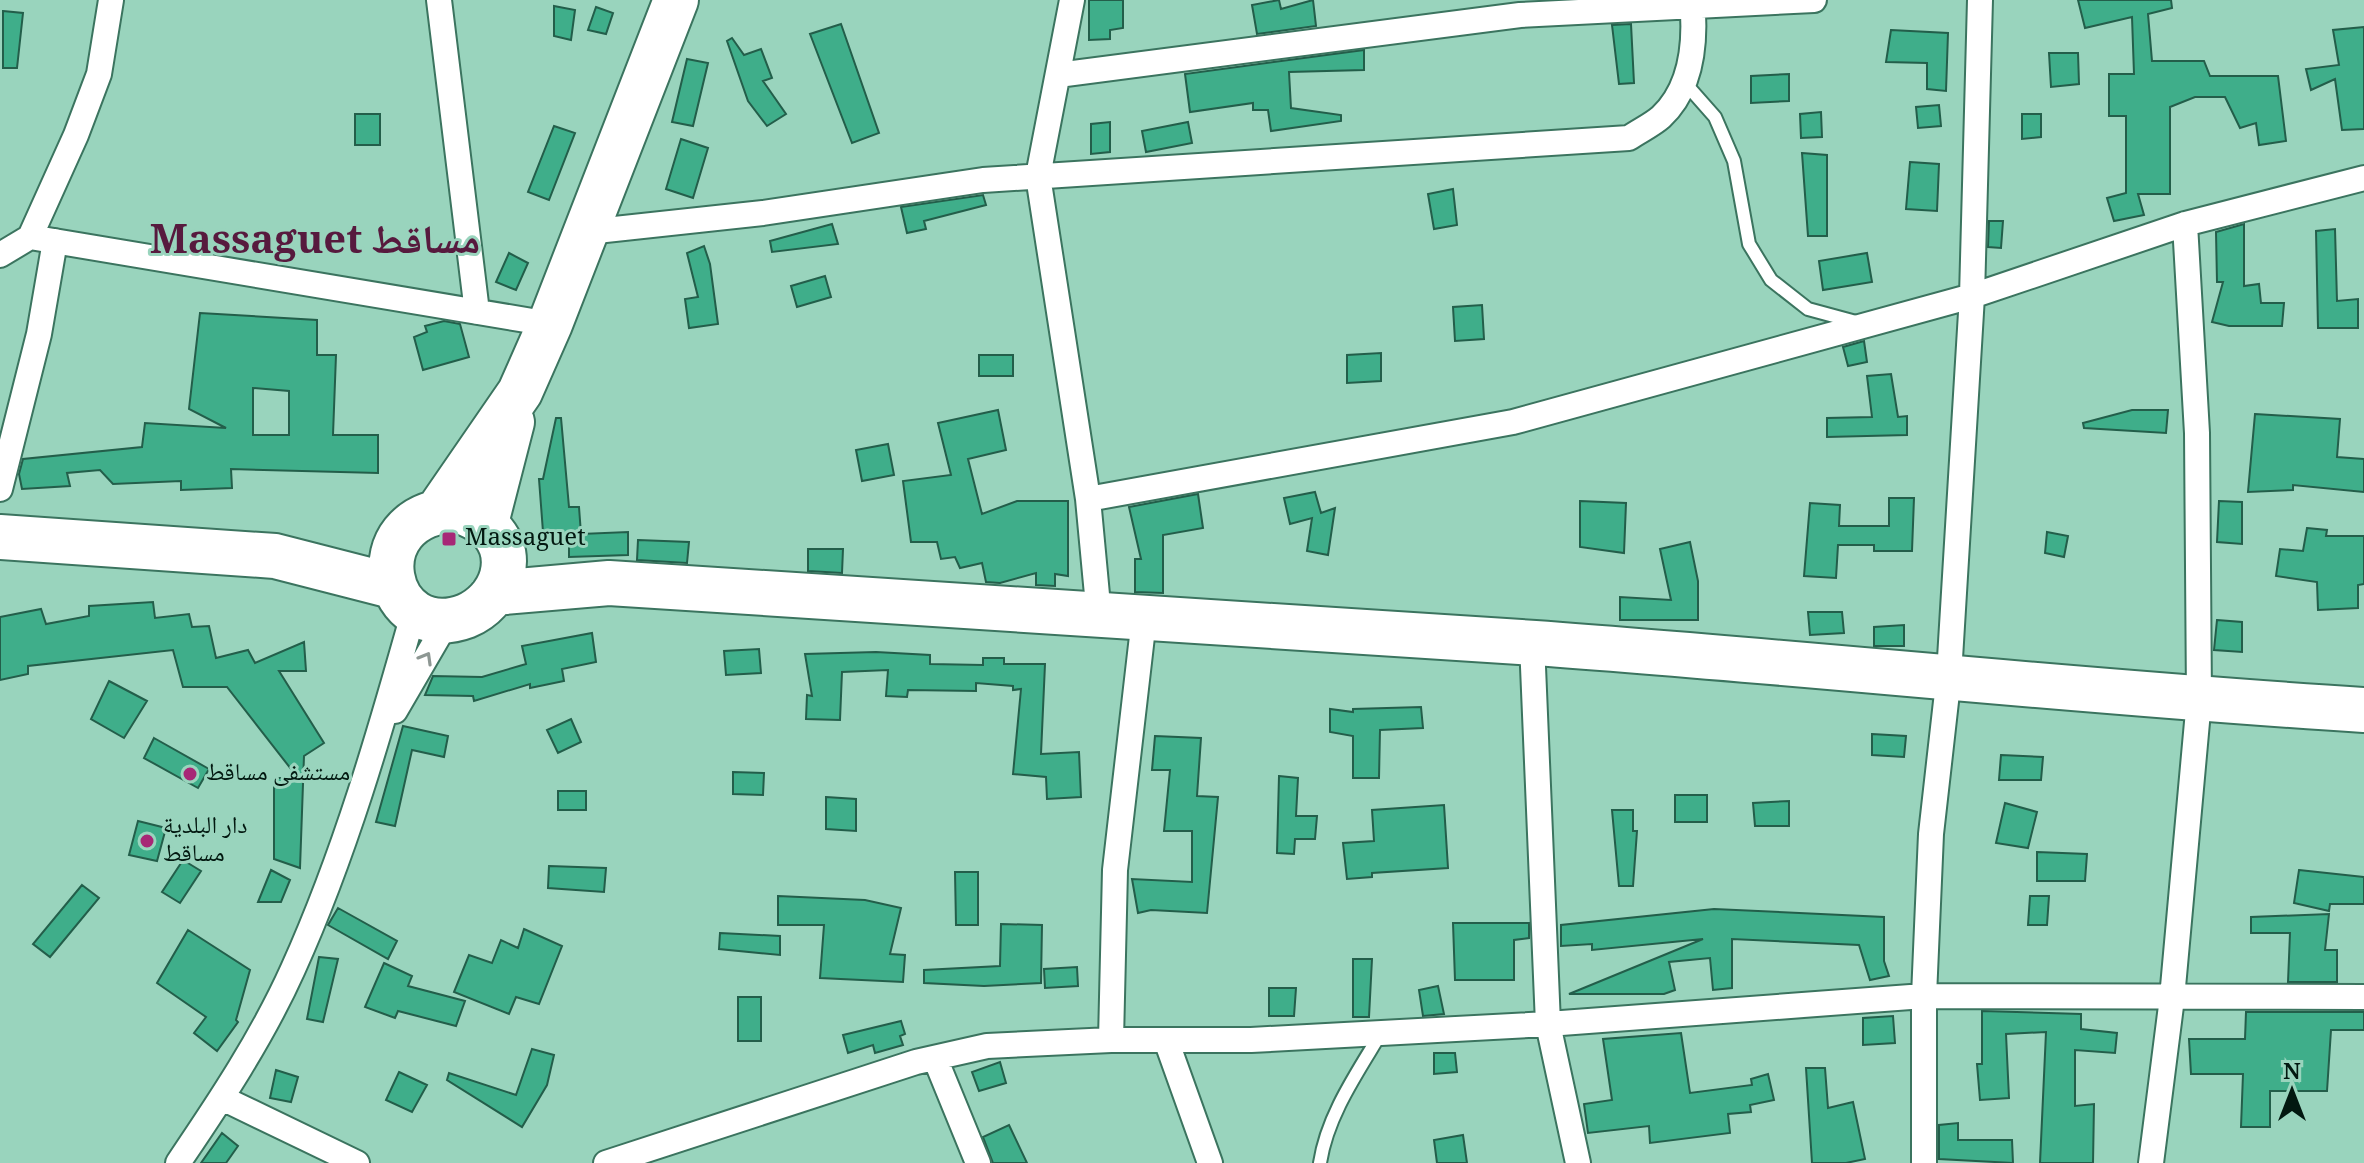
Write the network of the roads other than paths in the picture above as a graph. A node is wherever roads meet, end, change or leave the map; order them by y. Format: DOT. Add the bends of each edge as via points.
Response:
graph roads {
  1 [pos="111,0"];
  2 [pos="439,0"];
  3 [pos="676,0"];
  4 [pos="1072,0"];
  5 [pos="1814,0"];
  6 [pos="1980,0"];
  7 [pos="1693,4"];
  8 [pos="1058,75"];
  9 [pos="1685,83"];
  10 [pos="1038,176"];
  11 [pos="2364,178"];
  12 [pos="2185,224"];
  13 [pos="587,232"];
  14 [pos="30,237"];
  15 [pos="55,241"];
  16 [pos="0,255"];
  17 [pos="1972,296"];
  18 [pos="477,312"];
  19 [pos="550,324"];
  20 [pos="1866,325"];
  21 [pos="520,392"];
  22 [pos="0,489"];
  23 [pos="1088,499"];
  24 [pos="438,511"];
  25 [pos="493,532"];
  26 [pos="0,537"];
  27 [pos="398,540"];
  28 [pos="275,556"];
  29 [pos="609,583"];
  30 [pos="494,593"];
  31 [pos="418,606"];
  32 [pos="1099,616"];
  33 [pos="1144,619"];
  34 [pos="1532,643"];
  35 [pos="1949,675"];
  36 [pos="2199,700"];
  37 [pos="2364,710"];
  38 [pos="376,745"];
  39 [pos="1924,996"];
  40 [pos="2364,997"];
  41 [pos="2172,998"];
  42 [pos="1548,1024"];
  43 [pos="1381,1033"];
  44 [pos="1111,1040"];
  45 [pos="1166,1040"];
  46 [pos="935,1058"];
  47 [pos="222,1098"];
  48 [pos="178,1163"];
  49 [pos="357,1163"];
  50 [pos="606,1163"];
  51 [pos="978,1163"];
  52 [pos="1210,1163"];
  53 [pos="1320,1163"];
  54 [pos="1578,1163"];
  55 [pos="1924,1163"];
  56 [pos="2151,1163"];
  1 -- 14 [label="street" via="99,74"];
  2 -- 18 [label="street"];
  3 -- 13 [label="highway"];
  4 -- 8 [label="street"];
  5 -- 7 [label="street"];
  6 -- 17 [label="street"];
  7 -- 8 [label="street" via="1520,15"];
  7 -- 9 [label="street" via="1694,44"];
  8 -- 10 [label="street"];
  9 -- 10 [label="street" via="1662,117 1629,138"];
  9 -- 20 [label="lane" via="1715,117 1734,161 1749,244 1771,280 1808,309"];
  10 -- 13 [label="street"];
  10 -- 23 [label="street"];
  11 -- 12 [label="street"];
  12 -- 17 [label="street"];
  12 -- 36 [label="street" via="2197,433"];
  13 -- 19 [label="highway"];
  14 -- 15 [label="street"];
  14 -- 16 [label="street"];
  15 -- 18 [label="street"];
  15 -- 22 [label="street" via="39,334"];
  17 -- 20 [label="street"];
  17 -- 35 [label="street"];
  18 -- 19 [label="street"];
  19 -- 21 [label="highway"];
  20 -- 23 [label="street" via="1513,422"];
  21 -- 24 [label="highway"];
  21 -- 25 [label="highway"];
  23 -- 32 [label="street"];
  24 -- 25 [label="highway" via="472,514"];
  24 -- 27 [label="highway" via="422,517"];
  25 -- 29 [label="highway"];
  25 -- 30 [label="highway" via="503,568"];
  26 -- 28 [label="highway"];
  27 -- 28 [label="highway"];
  27 -- 31 [label="highway" via="392,555"];
  28 -- 31 [label="highway"];
  29 -- 30 [label="highway"];
  29 -- 32 [label="highway"];
  30 -- 31 [label="highway" via="474,612"];
  31 -- 38 [label="street"];
  38 -- 31 [label="street, one-way"];
  32 -- 33 [label="highway"];
  33 -- 34 [label="highway"];
  33 -- 44 [label="street" via="1115,870"];
  34 -- 35 [label="highway"];
  34 -- 42 [label="street"];
  35 -- 36 [label="highway"];
  35 -- 39 [label="street" via="1931,834"];
  36 -- 37 [label="highway"];
  36 -- 41 [label="street"];
  38 -- 47 [label="street" via="292,970"];
  39 -- 41 [label="street"];
  39 -- 42 [label="street"];
  39 -- 55 [label="street"];
  40 -- 41 [label="street"];
  41 -- 56 [label="street"];
  42 -- 43 [label="street"];
  42 -- 54 [label="street"];
  43 -- 45 [label="street"];
  43 -- 53 [label="lane" via="1347,1088"];
  44 -- 45 [label="street"];
  44 -- 46 [label="street" via="987,1046"];
  45 -- 52 [label="street"];
  46 -- 50 [label="street"];
  46 -- 51 [label="street"];
  47 -- 48 [label="street"];
  47 -- 49 [label="street"];
}
